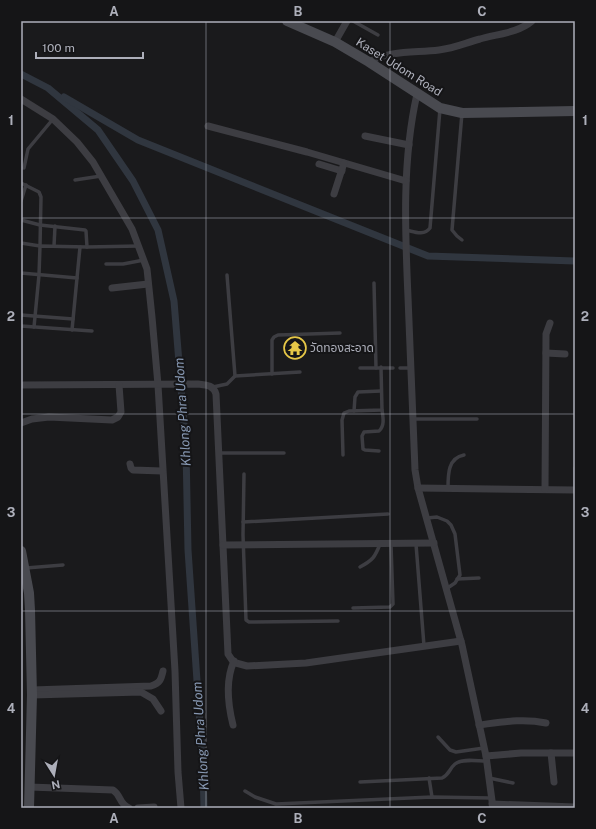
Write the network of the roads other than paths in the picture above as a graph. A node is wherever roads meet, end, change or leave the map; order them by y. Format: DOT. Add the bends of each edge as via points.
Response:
graph roads {
  1 [pos="287,21"];
  2 [pos="347,21"];
  3 [pos="352,21"];
  4 [pos="532,21"];
  5 [pos="378,35"];
  6 [pos="335,42"];
  7 [pos="369,62"];
  8 [pos="417,94"];
  9 [pos="21,99"];
  10 [pos="440,108"];
  11 [pos="575,111"];
  12 [pos="462,113"];
  13 [pos="53,119"];
  14 [pos="208,126"];
  15 [pos="365,136"];
  16 [pos="410,145"];
  17 [pos="344,163"];
  18 [pos="319,164"];
  19 [pos="24,168"];
  20 [pos="342,171"];
  21 [pos="102,176"];
  22 [pos="75,180"];
  23 [pos="406,181"];
  24 [pos="21,183"];
  25 [pos="26,184"];
  26 [pos="334,194"];
  27 [pos="21,201"];
  28 [pos="21,220"];
  29 [pos="40,225"];
  30 [pos="55,226"];
  31 [pos="406,230"];
  32 [pos="462,240"];
  33 [pos="21,243"];
  34 [pos="40,246"];
  35 [pos="54,246"];
  36 [pos="139,246"];
  37 [pos="80,247"];
  38 [pos="87,248"];
  39 [pos="144,260"];
  40 [pos="106,264"];
  41 [pos="21,273"];
  42 [pos="39,275"];
  43 [pos="227,275"];
  44 [pos="77,278"];
  45 [pos="374,283"];
  46 [pos="148,284"];
  47 [pos="112,288"];
  48 [pos="21,315"];
  49 [pos="35,316"];
  50 [pos="73,319"];
  51 [pos="550,323"];
  52 [pos="21,326"];
  53 [pos="34,327"];
  54 [pos="72,330"];
  55 [pos="92,331"];
  56 [pos="340,333"];
  57 [pos="546,353"];
  58 [pos="565,354"];
  59 [pos="381,367"];
  60 [pos="360,368"];
  61 [pos="376,368"];
  62 [pos="393,368"];
  63 [pos="400,368"];
  64 [pos="411,368"];
  65 [pos="300,372"];
  66 [pos="272,374"];
  67 [pos="235,376"];
  68 [pos="21,385"];
  69 [pos="119,385"];
  70 [pos="158,385"];
  71 [pos="213,387"];
  72 [pos="381,391"];
  73 [pos="382,410"];
  74 [pos="354,411"];
  75 [pos="413,419"];
  76 [pos="477,419"];
  77 [pos="21,423"];
  78 [pos="379,451"];
  79 [pos="219,453"];
  80 [pos="284,453"];
  81 [pos="343,455"];
  82 [pos="464,455"];
  83 [pos="130,464"];
  84 [pos="575,468"];
  85 [pos="162,470"];
  86 [pos="244,474"];
  87 [pos="418,488"];
  88 [pos="448,488"];
  89 [pos="545,490"];
  90 [pos="575,490"];
  91 [pos="388,514"];
  92 [pos="427,518"];
  93 [pos="243,522"];
  94 [pos="434,543"];
  95 [pos="380,544"];
  96 [pos="391,544"];
  97 [pos="416,544"];
  98 [pos="223,545"];
  99 [pos="244,545"];
  100 [pos="21,551"];
  101 [pos="63,565"];
  102 [pos="360,567"];
  103 [pos="23,568"];
  104 [pos="479,578"];
  105 [pos="458,579"];
  106 [pos="446,589"];
  107 [pos="25,593"];
  108 [pos="353,608"];
  109 [pos="338,621"];
  110 [pos="461,641"];
  111 [pos="424,646"];
  112 [pos="234,661"];
  113 [pos="163,671"];
  114 [pos="32,692"];
  115 [pos="161,711"];
  116 [pos="546,723"];
  117 [pos="233,725"];
  118 [pos="479,725"];
  119 [pos="438,737"];
  120 [pos="484,748"];
  121 [pos="551,753"];
  122 [pos="575,753"];
  123 [pos="486,758"];
  124 [pos="429,778"];
  125 [pos="488,778"];
  126 [pos="360,782"];
  127 [pos="554,782"];
  128 [pos="513,783"];
  129 [pos="29,787"];
  130 [pos="244,791"];
  131 [pos="432,797"];
  132 [pos="492,803"];
  133 [pos="154,807"];
  134 [pos="575,807"];
  135 [pos="28,808"];
  136 [pos="129,808"];
  137 [pos="138,808"];
  138 [pos="181,808"];
  1 -- 6 [label="street, Kaset Udom Road"];
  2 -- 6 [label="street"];
  3 -- 5 [label="lane"];
  4 -- 7 [label="street" via="520,29 460,46 385,55"];
  6 -- 7 [label="street, Kaset Udom Road"];
  7 -- 8 [label="street, Kaset Udom Road"];
  8 -- 10 [label="street, Kaset Udom Road"];
  8 -- 16 [label="street"];
  9 -- 13 [label="street"];
  10 -- 12 [label="street, Kaset Udom Road"];
  10 -- 31 [label="lane" via="430,228 422,234"];
  11 -- 12 [label="street, Kaset Udom Road"];
  12 -- 32 [label="lane" via="452,230"];
  13 -- 19 [label="lane" via="28,149"];
  13 -- 21 [label="street" via="76,142"];
  14 -- 17 [label="street"];
  15 -- 16 [label="street"];
  16 -- 23 [label="street"];
  17 -- 20 [label="street"];
  17 -- 23 [label="street"];
  18 -- 20 [label="street"];
  20 -- 26 [label="street"];
  21 -- 22 [label="lane"];
  21 -- 36 [label="street" via="132,228"];
  23 -- 31 [label="street"];
  24 -- 25 [label="lane"];
  25 -- 27 [label="lane"];
  25 -- 29 [label="lane" via="39,192"];
  28 -- 29 [label="lane"];
  29 -- 30 [label="lane"];
  29 -- 34 [label="lane"];
  30 -- 35 [label="lane"];
  30 -- 38 [label="lane" via="85,230"];
  31 -- 64 [label="street"];
  33 -- 34 [label="lane"];
  34 -- 35 [label="lane"];
  34 -- 42 [label="lane"];
  35 -- 37 [label="lane"];
  36 -- 38 [label="lane"];
  36 -- 39 [label="street"];
  37 -- 38 [label="lane"];
  37 -- 44 [label="lane"];
  39 -- 40 [label="lane"];
  39 -- 46 [label="street"];
  41 -- 42 [label="lane"];
  42 -- 44 [label="lane"];
  42 -- 49 [label="lane"];
  43 -- 67 [label="lane"];
  44 -- 50 [label="lane"];
  45 -- 61 [label="lane"];
  46 -- 47 [label="street"];
  46 -- 70 [label="street"];
  48 -- 49 [label="lane"];
  49 -- 50 [label="lane"];
  49 -- 53 [label="lane"];
  50 -- 54 [label="lane"];
  51 -- 57 [label="street" via="546,334"];
  52 -- 53 [label="lane"];
  53 -- 54 [label="lane"];
  54 -- 55 [label="lane"];
  56 -- 66 [label="lane" via="274,337"];
  57 -- 58 [label="street"];
  57 -- 89 [label="street"];
  59 -- 61 [label="lane"];
  59 -- 62 [label="lane"];
  59 -- 72 [label="lane"];
  60 -- 61 [label="lane"];
  63 -- 64 [label="lane"];
  64 -- 75 [label="street"];
  65 -- 66 [label="lane"];
  66 -- 67 [label="lane"];
  67 -- 71 [label="lane" via="227,384"];
  68 -- 69 [label="street"];
  69 -- 70 [label="street"];
  69 -- 77 [label="street" via="121,412 112,420 49,417"];
  70 -- 71 [label="street" via="198,384"];
  70 -- 85 [label="street"];
  71 -- 79 [label="street" via="216,394"];
  72 -- 73 [label="lane"];
  72 -- 74 [label="lane" via="358,392"];
  73 -- 74 [label="lane"];
  73 -- 78 [label="lane" via="382,429 364,432 362,436 363,449"];
  74 -- 81 [label="lane" via="344,414 342,420"];
  75 -- 76 [label="lane"];
  75 -- 87 [label="street"];
  79 -- 80 [label="lane"];
  79 -- 98 [label="street"];
  82 -- 88 [label="lane" via="458,456 451,464"];
  83 -- 85 [label="street" via="133,470"];
  84 -- 90 [label="lane"];
  85 -- 138 [label="street"];
  86 -- 93 [label="lane"];
  87 -- 88 [label="street"];
  87 -- 92 [label="street"];
  88 -- 89 [label="street"];
  89 -- 90 [label="street"];
  91 -- 93 [label="lane"];
  92 -- 94 [label="street"];
  92 -- 105 [label="lane" via="447,520 451,525 458,554"];
  93 -- 99 [label="lane"];
  94 -- 97 [label="street"];
  94 -- 106 [label="street"];
  95 -- 96 [label="street"];
  95 -- 99 [label="street"];
  95 -- 102 [label="lane" via="375,557"];
  96 -- 97 [label="street"];
  96 -- 108 [label="lane" via="393,604 390,607"];
  97 -- 111 [label="lane"];
  98 -- 99 [label="street"];
  98 -- 112 [label="street" via="228,654"];
  99 -- 109 [label="lane" via="246,620"];
  100 -- 103 [label="street"];
  101 -- 103 [label="lane"];
  103 -- 107 [label="street"];
  104 -- 105 [label="lane"];
  105 -- 106 [label="lane"];
  106 -- 110 [label="street"];
  107 -- 114 [label="street"];
  110 -- 111 [label="street"];
  110 -- 118 [label="street"];
  111 -- 112 [label="street" via="306,663 247,666"];
  112 -- 117 [label="street" via="229,672 228,692"];
  113 -- 114 [label="street" via="161,680 151,686"];
  114 -- 115 [label="street" via="141,692 153,699"];
  114 -- 129 [label="street"];
  116 -- 118 [label="street" via="526,720"];
  118 -- 120 [label="street"];
  119 -- 120 [label="lane" via="450,750 456,752"];
  120 -- 123 [label="street"];
  121 -- 122 [label="street"];
  121 -- 123 [label="street" via="521,753"];
  121 -- 127 [label="street"];
  123 -- 124 [label="lane" via="460,761 442,778"];
  123 -- 125 [label="street"];
  124 -- 126 [label="lane"];
  124 -- 131 [label="lane"];
  125 -- 128 [label="lane"];
  125 -- 132 [label="street"];
  129 -- 135 [label="street"];
  129 -- 136 [label="street" via="113,790 123,805"];
  130 -- 131 [label="lane" via="255,798 276,804"];
  131 -- 132 [label="lane"];
  132 -- 134 [label="street"];
  133 -- 137 [label="street"];
}
